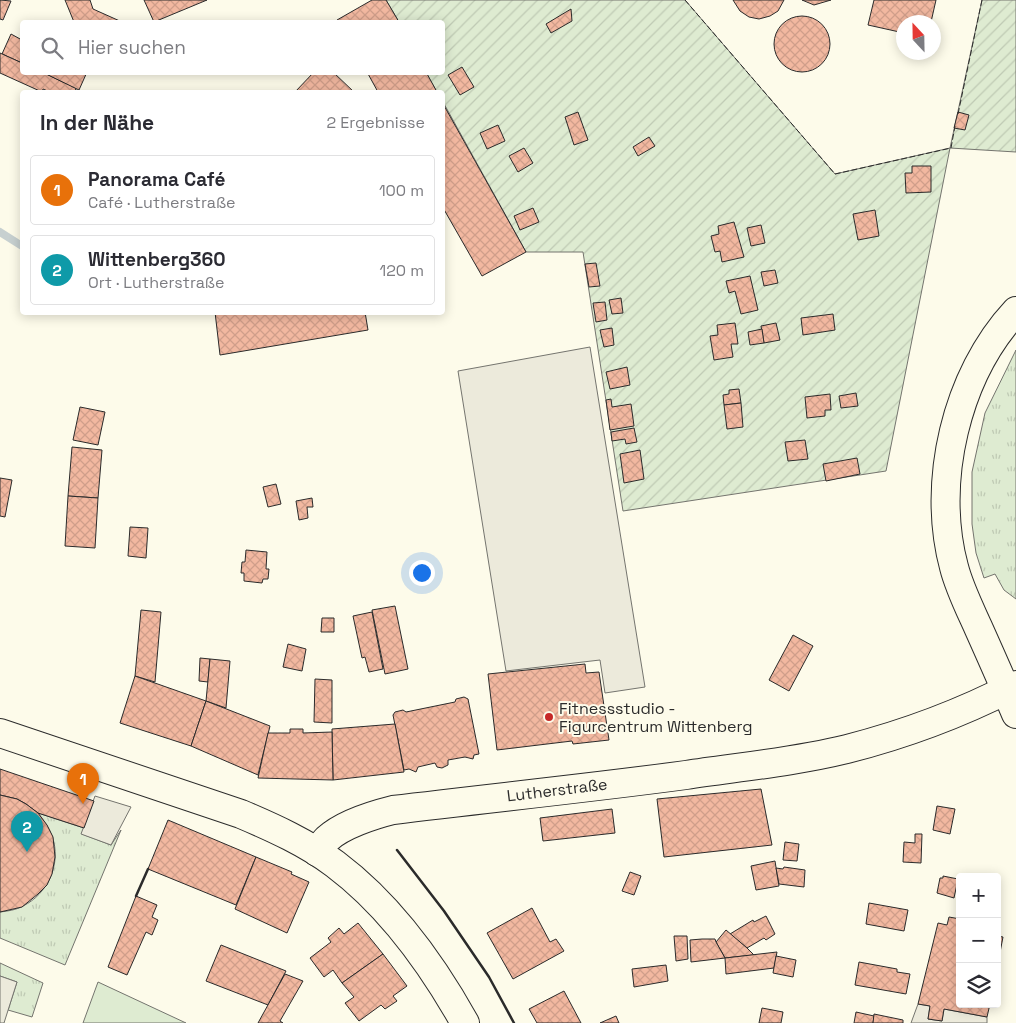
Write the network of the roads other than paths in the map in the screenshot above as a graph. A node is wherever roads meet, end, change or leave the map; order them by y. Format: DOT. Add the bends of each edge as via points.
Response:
graph roads {
  1 [pos="1016,311"];
  2 [pos="1013,696"];
  3 [pos="0,733"];
  4 [pos="317,852"];
  5 [pos="465,1023"];
  1 -- 2 [label="street" via="995,339 960,411 949,456 945,502 946,530 954,569 967,603"];
  2 -- 4 [label="street, Lutherstraße" via="910,730 809,757 393,810 359,821 327,838"];
  3 -- 4 [label="street" via="241,814"];
  4 -- 5 [label="street" via="377,900 402,928 440,980"];
}
